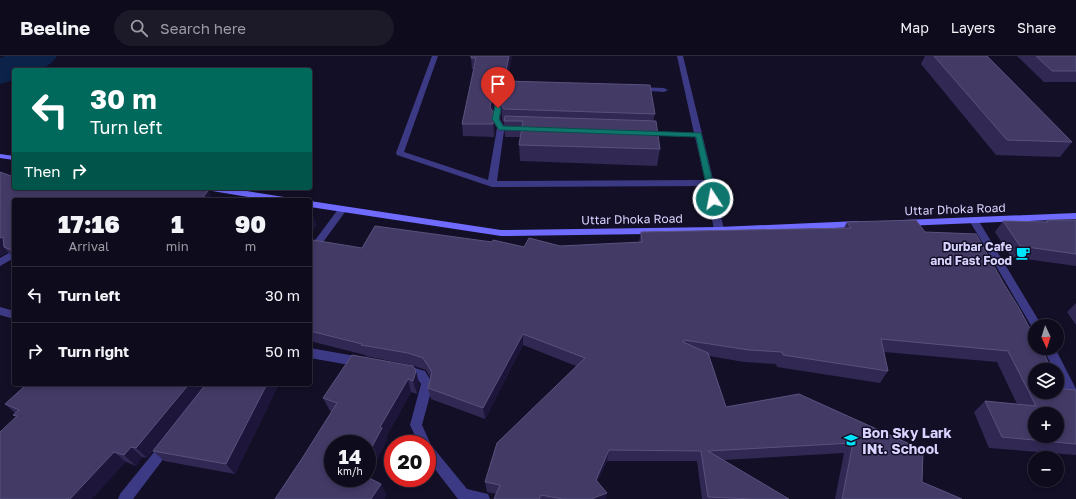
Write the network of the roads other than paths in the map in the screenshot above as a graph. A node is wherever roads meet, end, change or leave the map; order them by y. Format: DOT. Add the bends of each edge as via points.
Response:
graph roads {
  1 [pos="435,56"];
  2 [pos="680,56"];
  3 [pos="524,85"];
  4 [pos="633,89"];
  5 [pos="664,90"];
  6 [pos="501,128"];
  7 [pos="525,129"];
  8 [pos="636,133"];
  9 [pos="699,135"];
  10 [pos="0,156"];
  11 [pos="12,158"];
  12 [pos="710,183"];
  13 [pos="492,184"];
  14 [pos="224,190"];
  15 [pos="272,198"];
  16 [pos="312,204"];
  17 [pos="342,210"];
  18 [pos="1076,216"];
  19 [pos="974,220"];
  20 [pos="894,223"];
  21 [pos="870,224"];
  22 [pos="720,230"];
  23 [pos="312,251"];
  24 [pos="12,254"];
  25 [pos="0,263"];
  26 [pos="0,311"];
  27 [pos="12,314"];
  28 [pos="1033,319"];
  29 [pos="312,353"];
  30 [pos="1053,355"];
  31 [pos="372,364"];
  32 [pos="395,368"];
  33 [pos="1076,401"];
  34 [pos="420,435"];
  35 [pos="172,438"];
  36 [pos="436,460"];
  37 [pos="125,499"];
  38 [pos="483,499"];
  1 -- 13 [label="street" via="400,153"];
  2 -- 9 [label="street"];
  3 -- 6 [label="street" via="501,85 496,119"];
  4 -- 5 [label="street"];
  6 -- 7 [label="street"];
  6 -- 13 [label="street"];
  8 -- 9 [label="street"];
  9 -- 12 [label="street"];
  10 -- 11 [label="main road"];
  12 -- 13 [label="street"];
  12 -- 22 [label="street"];
  14 -- 15 [label="main road"];
  16 -- 17 [label="main road, Uttar Dhoka Road"];
  17 -- 22 [label="main road, Uttar Dhoka Road" via="501,233"];
  17 -- 23 [label="street"];
  18 -- 19 [label="main road, Uttar Dhoka Road"];
  19 -- 20 [label="main road, Uttar Dhoka Road"];
  19 -- 28 [label="street"];
  21 -- 22 [label="main road, Uttar Dhoka Road"];
  24 -- 25 [label="street"];
  26 -- 27 [label="street"];
  29 -- 31 [label="street"];
  30 -- 33 [label="street"];
  32 -- 34 [label="street" via="421,374 427,384 416,425"];
  35 -- 37 [label="street"];
  36 -- 38 [label="street" via="463,495"];
}
